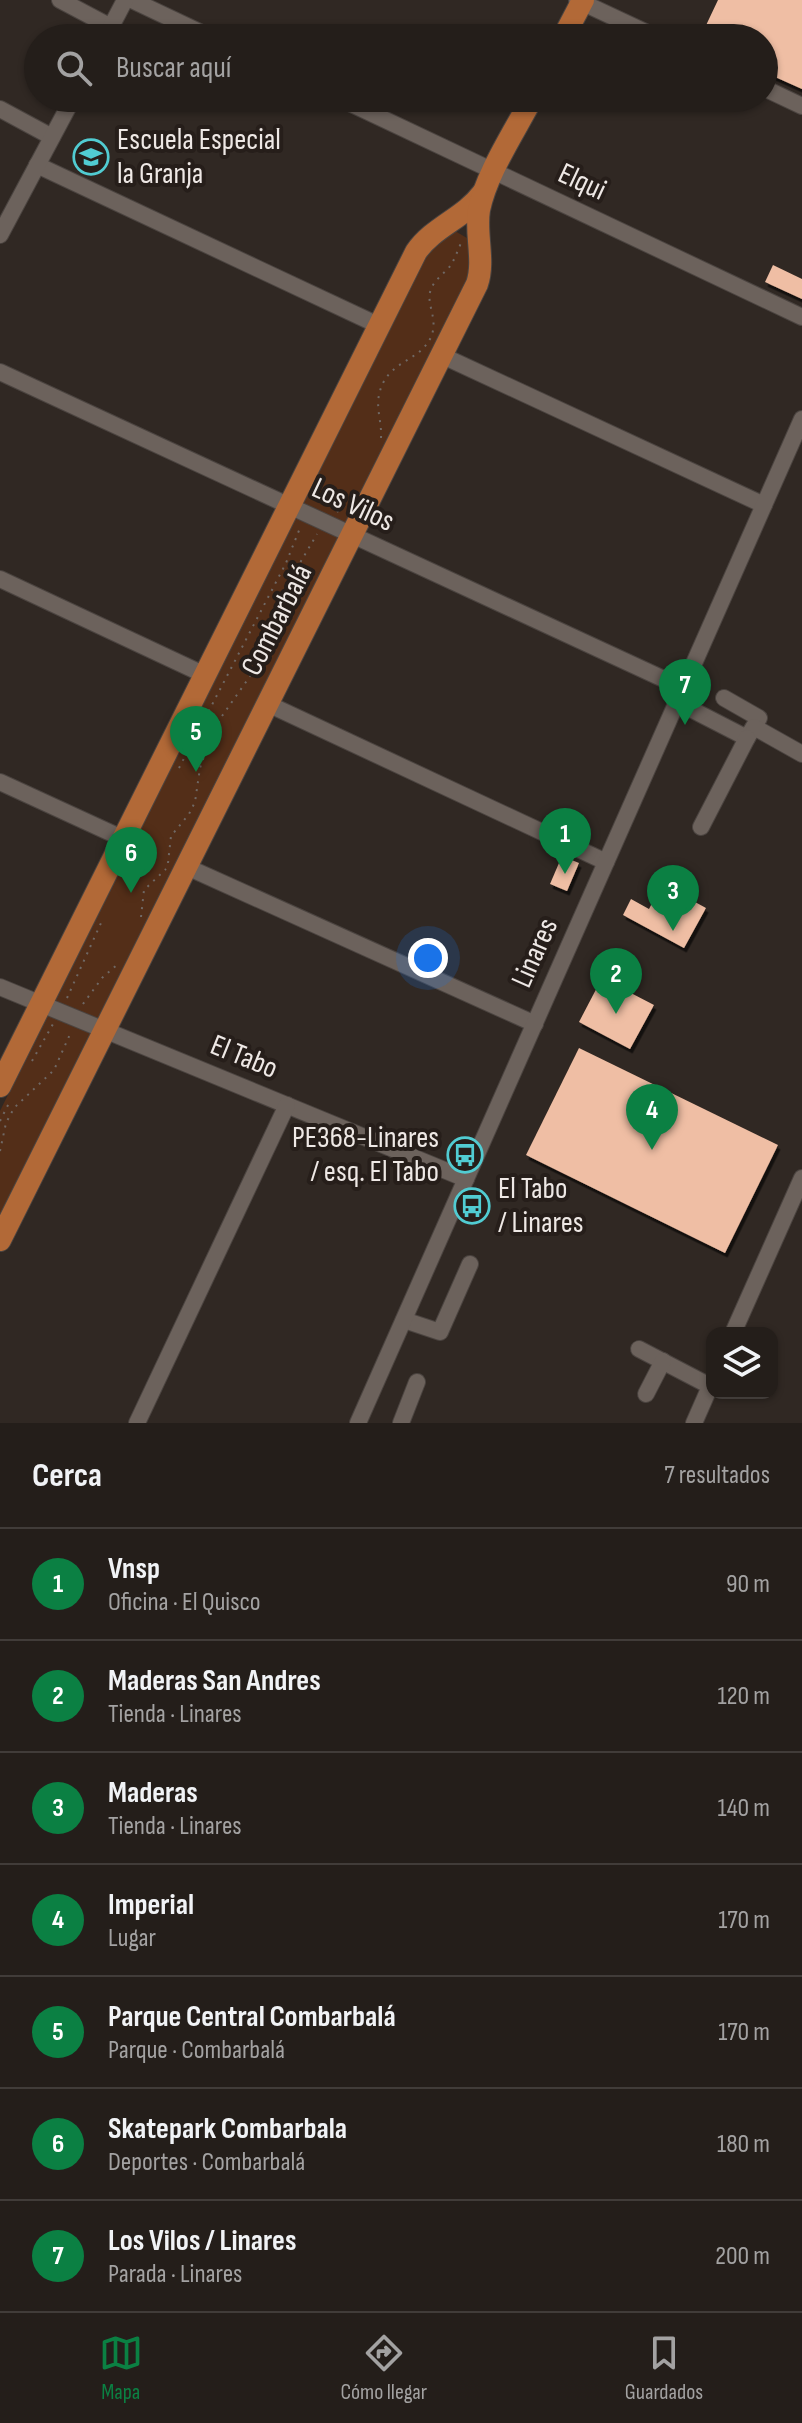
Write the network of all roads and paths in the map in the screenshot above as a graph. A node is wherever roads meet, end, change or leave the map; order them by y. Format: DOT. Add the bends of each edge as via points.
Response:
graph roads {
  1 [pos="60,0"];
  2 [pos="125,0"];
  3 [pos="132,0"];
  4 [pos="581,1"];
  5 [pos="96,24"];
  6 [pos="112,24"];
  7 [pos="183,24"];
  8 [pos="570,24"];
  9 [pos="629,24"];
  10 [pos="778,95"];
  11 [pos="802,106"];
  12 [pos="0,109"];
  13 [pos="65,112"];
  14 [pos="364,112"];
  15 [pos="525,112"];
  16 [pos="52,137"];
  17 [pos="37,165"];
  18 [pos="490,181"];
  19 [pos="465,231"];
  20 [pos="0,235"];
  21 [pos="802,317"];
  22 [pos="380,326"];
  23 [pos="443,356"];
  24 [pos="0,372"];
  25 [pos="802,419"];
  26 [pos="380,443"];
  27 [pos="764,505"];
  28 [pos="290,506"];
  29 [pos="356,517"];
  30 [pos="325,522"];
  31 [pos="0,579"];
  32 [pos="205,675"];
  33 [pos="680,695"];
  34 [pos="724,698"];
  35 [pos="268,704"];
  36 [pos="751,733"];
  37 [pos="802,754"];
  38 [pos="0,782"];
  39 [pos="701,827"];
  40 [pos="124,839"];
  41 [pos="606,862"];
  42 [pos="187,867"];
  43 [pos="141,919"];
  44 [pos="121,961"];
  45 [pos="0,987"];
  46 [pos="41,1004"];
  47 [pos="77,1018"];
  48 [pos="535,1024"];
  49 [pos="105,1030"];
  50 [pos="0,1086"];
  51 [pos="287,1105"];
  52 [pos="0,1151"];
  53 [pos="802,1178"];
  54 [pos="466,1179"];
  55 [pos="0,1240"];
  56 [pos="470,1264"];
  57 [pos="404,1320"];
  58 [pos="736,1327"];
  59 [pos="639,1349"];
  60 [pos="663,1361"];
  61 [pos="417,1382"];
  62 [pos="706,1382"];
  63 [pos="646,1394"];
  64 [pos="706,1395"];
  65 [pos="137,1423"];
  66 [pos="358,1423"];
  67 [pos="401,1423"];
  68 [pos="694,1423"];
  1 -- 5 [label="street"];
  2 -- 6 [label="street"];
  3 -- 7 [label="street"];
  4 -- 8 [label="main road"];
  4 -- 9 [label="street"];
  10 -- 11 [label="street"];
  12 -- 16 [label="street"];
  13 -- 16 [label="street"];
  14 -- 18 [label="street, Elqui"];
  15 -- 18 [label="main road, Combarbalá"];
  16 -- 17 [label="street"];
  17 -- 20 [label="street"];
  17 -- 22 [label="street"];
  18 -- 19 [label="main road, Combarbalá" via="478,216"];
  18 -- 19 [label="main road, Combarbalá" via="467,211"];
  18 -- 21 [label="street, Elqui"];
  19 -- 22 [label="main road, Combarbalá" via="420,245"];
  19 -- 23 [label="main road, Combarbalá" via="480,277"];
  19 -- 26 [label="path" via="452,263 430,290 434,318 428,342 392,370 382,385"];
  22 -- 28 [label="main road, Combarbalá"];
  23 -- 27 [label="street"];
  23 -- 29 [label="main road, Combarbalá"];
  24 -- 28 [label="street, Los Vilos"];
  25 -- 27 [label="street, Linares"];
  27 -- 33 [label="street, Linares"];
  28 -- 30 [label="street, Los Vilos"];
  28 -- 32 [label="main road, Combarbalá"];
  29 -- 29 [label="path" via="332,516"];
  29 -- 30 [label="street, Los Vilos"];
  29 -- 33 [label="street, Los Vilos"];
  29 -- 35 [label="main road, Combarbalá"];
  30 -- 43 [label="path" via="297,568 281,613 261,635 253,672 209,742 192,808 171,836 165,870 144,890"];
  31 -- 32 [label="street"];
  32 -- 40 [label="main road, Combarbalá"];
  33 -- 36 [label="street, Los Vilos"];
  33 -- 41 [label="street, Linares"];
  34 -- 36 [label="street" via="759,718"];
  35 -- 41 [label="street"];
  35 -- 42 [label="main road, Combarbalá"];
  36 -- 37 [label="street, Los Vilos"];
  36 -- 39 [label="street"];
  38 -- 40 [label="street"];
  40 -- 46 [label="main road, Combarbalá"];
  41 -- 48 [label="street, Linares"];
  42 -- 48 [label="street"];
  42 -- 49 [label="main road, Combarbalá"];
  44 -- 47 [label="path" via="94,988"];
  45 -- 46 [label="street, El Tabo"];
  46 -- 47 [label="street, El Tabo"];
  46 -- 50 [label="main road, Combarbalá"];
  47 -- 49 [label="street, El Tabo"];
  47 -- 52 [label="path" via="58,1064 9,1116"];
  48 -- 54 [label="street, Linares"];
  49 -- 51 [label="street, El Tabo"];
  49 -- 55 [label="main road, Combarbalá"];
  51 -- 54 [label="street, El Tabo"];
  51 -- 65 [label="street"];
  53 -- 58 [label="street"];
  54 -- 57 [label="street, Linares"];
  56 -- 57 [label="street" via="440,1332"];
  57 -- 66 [label="street, Linares"];
  59 -- 60 [label="street"];
  60 -- 62 [label="street"];
  60 -- 63 [label="street"];
  61 -- 67 [label="street"];
  64 -- 68 [label="street"];
}
